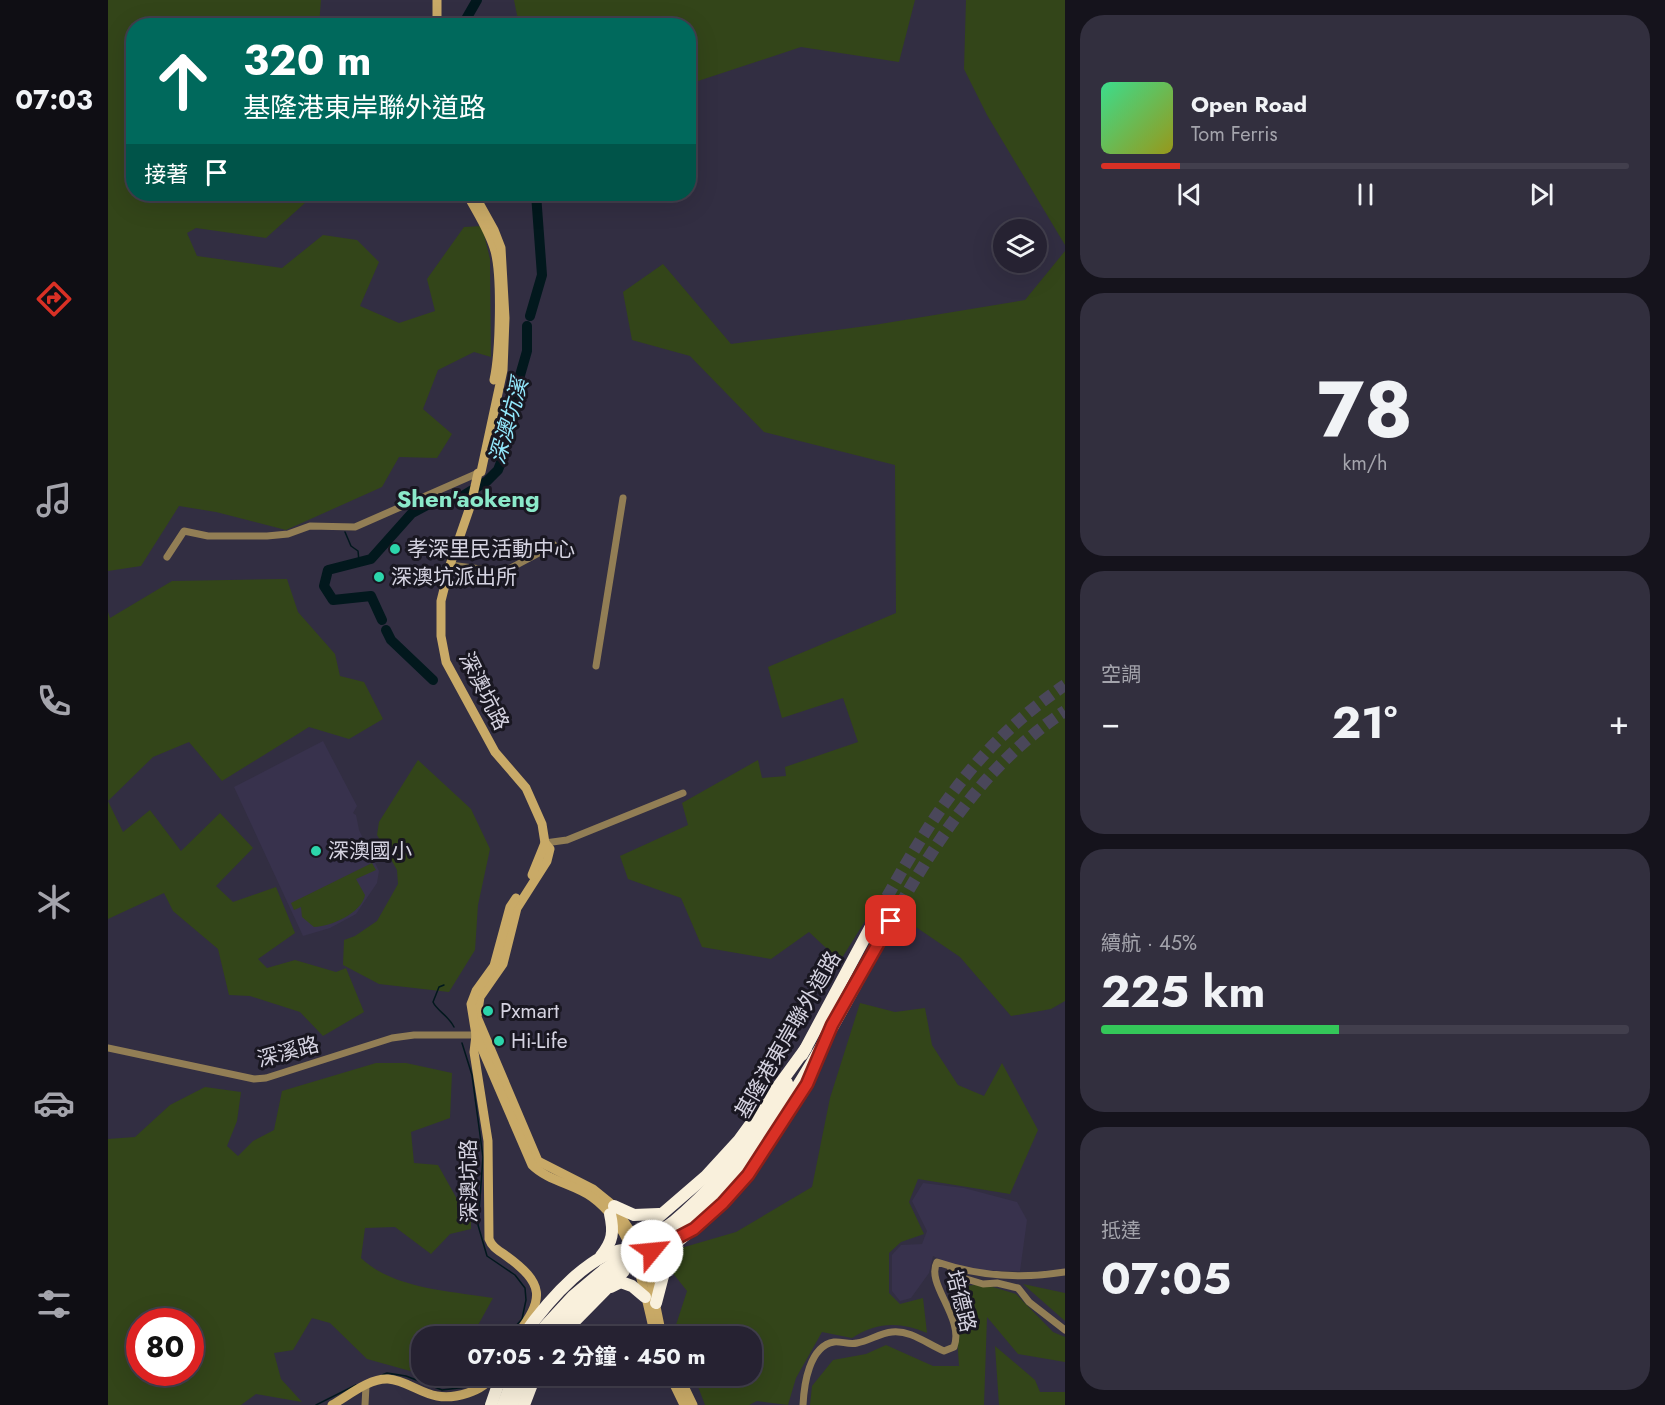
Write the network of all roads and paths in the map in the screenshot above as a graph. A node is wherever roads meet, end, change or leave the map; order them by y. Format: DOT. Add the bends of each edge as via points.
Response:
graph roads {
  1 [pos="437,0"];
  2 [pos="437,18"];
  3 [pos="470,201"];
  4 [pos="478,201"];
  5 [pos="477,476"];
  6 [pos="623,498"];
  7 [pos="554,545"];
  8 [pos="167,557"];
  9 [pos="450,565"];
  10 [pos="596,666"];
  11 [pos="683,793"];
  12 [pos="544,843"];
  13 [pos="878,913"];
  14 [pos="891,921"];
  15 [pos="832,1025"];
  16 [pos="479,1034"];
  17 [pos="108,1048"];
  18 [pos="806,1048"];
  19 [pos="612,1210"];
  20 [pos="659,1214"];
  21 [pos="675,1227"];
  22 [pos="694,1229"];
  23 [pos="638,1250"];
  24 [pos="946,1265"];
  25 [pos="582,1271"];
  26 [pos="1065,1272"];
  27 [pos="573,1295"];
  28 [pos="598,1298"];
  29 [pos="650,1300"];
  30 [pos="523,1326"];
  31 [pos="530,1326"];
  32 [pos="545,1326"];
  33 [pos="553,1326"];
  34 [pos="570,1326"];
  35 [pos="654,1326"];
  36 [pos="659,1326"];
  37 [pos="1065,1330"];
  38 [pos="366,1386"];
  39 [pos="480,1386"];
  40 [pos="498,1386"];
  41 [pos="510,1386"];
  42 [pos="519,1386"];
  43 [pos="531,1386"];
  44 [pos="675,1386"];
  45 [pos="684,1386"];
  46 [pos="437,1401"];
  47 [pos="332,1405"];
  48 [pos="365,1405"];
  49 [pos="491,1405"];
  50 [pos="503,1405"];
  51 [pos="512,1405"];
  52 [pos="524,1405"];
  53 [pos="684,1405"];
  54 [pos="693,1405"];
  55 [pos="803,1405"];
  1 -- 2 [label="main road"];
  3 -- 5 [label="main road, 深澳坑路" via="496,254 498,297 497,369"];
  4 -- 5 [label="main road, 深澳坑路" via="501,248 506,318 503,370"];
  5 -- 8 [label="street" via="355,526 310,526 267,536 208,536 184,531"];
  5 -- 9 [label="main road, 深澳坑路"];
  6 -- 10 [label="street"];
  7 -- 9 [label="street" via="509,569"];
  9 -- 12 [label="main road, 深澳坑路" via="440,619 446,662 495,752 526,788 542,824"];
  11 -- 12 [label="street" via="567,840"];
  12 -- 16 [label="main road, 深澳坑路" via="533,873 510,907 494,966 472,999 472,1019"];
  13 -- 18 [label="highway, 基隆港東岸聯外道路"];
  14 -- 15 [label="highway, 基隆港東岸聯外道路"];
  15 -- 21 [label="highway, 基隆港東岸聯外道路" via="749,1157 701,1211"];
  15 -- 22 [label="highway" via="807,1084 771,1141 723,1203"];
  16 -- 17 [label="street, 深溪路" via="392,1038 254,1079"];
  16 -- 19 [label="main road" via="538,1161 593,1189"];
  16 -- 30 [label="main road, 深澳坑路" via="474,1052 488,1141 489,1239 527,1272 536,1289 533,1312"];
  18 -- 20 [label="highway" via="739,1140 706,1176"];
  18 -- 21 [label="highway, 基隆港東岸聯外道路" via="771,1109 722,1175"];
  19 -- 20 [label="highway" via="634,1215"];
  19 -- 23 [label="main road"];
  19 -- 25 [label="highway" via="611,1243"];
  20 -- 23 [label="highway" via="643,1233"];
  21 -- 27 [label="highway, 基隆港東岸聯外道路, bridge"];
  22 -- 23 [label="highway"];
  22 -- 29 [label="highway" via="669,1253"];
  23 -- 25 [label="highway" via="615,1251"];
  23 -- 28 [label="highway"];
  23 -- 29 [label="main road"];
  24 -- 26 [label="street, 培德路" via="966,1272 1006,1275"];
  24 -- 37 [label="street" via="963,1278 1018,1288"];
  24 -- 55 [label="street, 培德路" via="937,1262 933,1271 955,1328 954,1347 944,1351 906,1333 892,1332 855,1344 833,1342 814,1356"];
  25 -- 27 [label="highway"];
  27 -- 31 [label="highway" via="536,1317"];
  27 -- 32 [label="highway, 基隆港東岸聯外道路"];
  27 -- 33 [label="highway, 基隆港東岸聯外道路"];
  28 -- 29 [label="highway" via="621,1282"];
  28 -- 34 [label="highway"];
  29 -- 35 [label="main road"];
  29 -- 36 [label="main road"];
  38 -- 46 [label="main road" via="388,1379"];
  38 -- 47 [label="main road"];
  38 -- 48 [label="street"];
  39 -- 46 [label="main road"];
  40 -- 49 [label="highway"];
  41 -- 50 [label="highway"];
  42 -- 51 [label="highway"];
  43 -- 52 [label="highway"];
  44 -- 53 [label="main road"];
  45 -- 54 [label="main road"];
}
